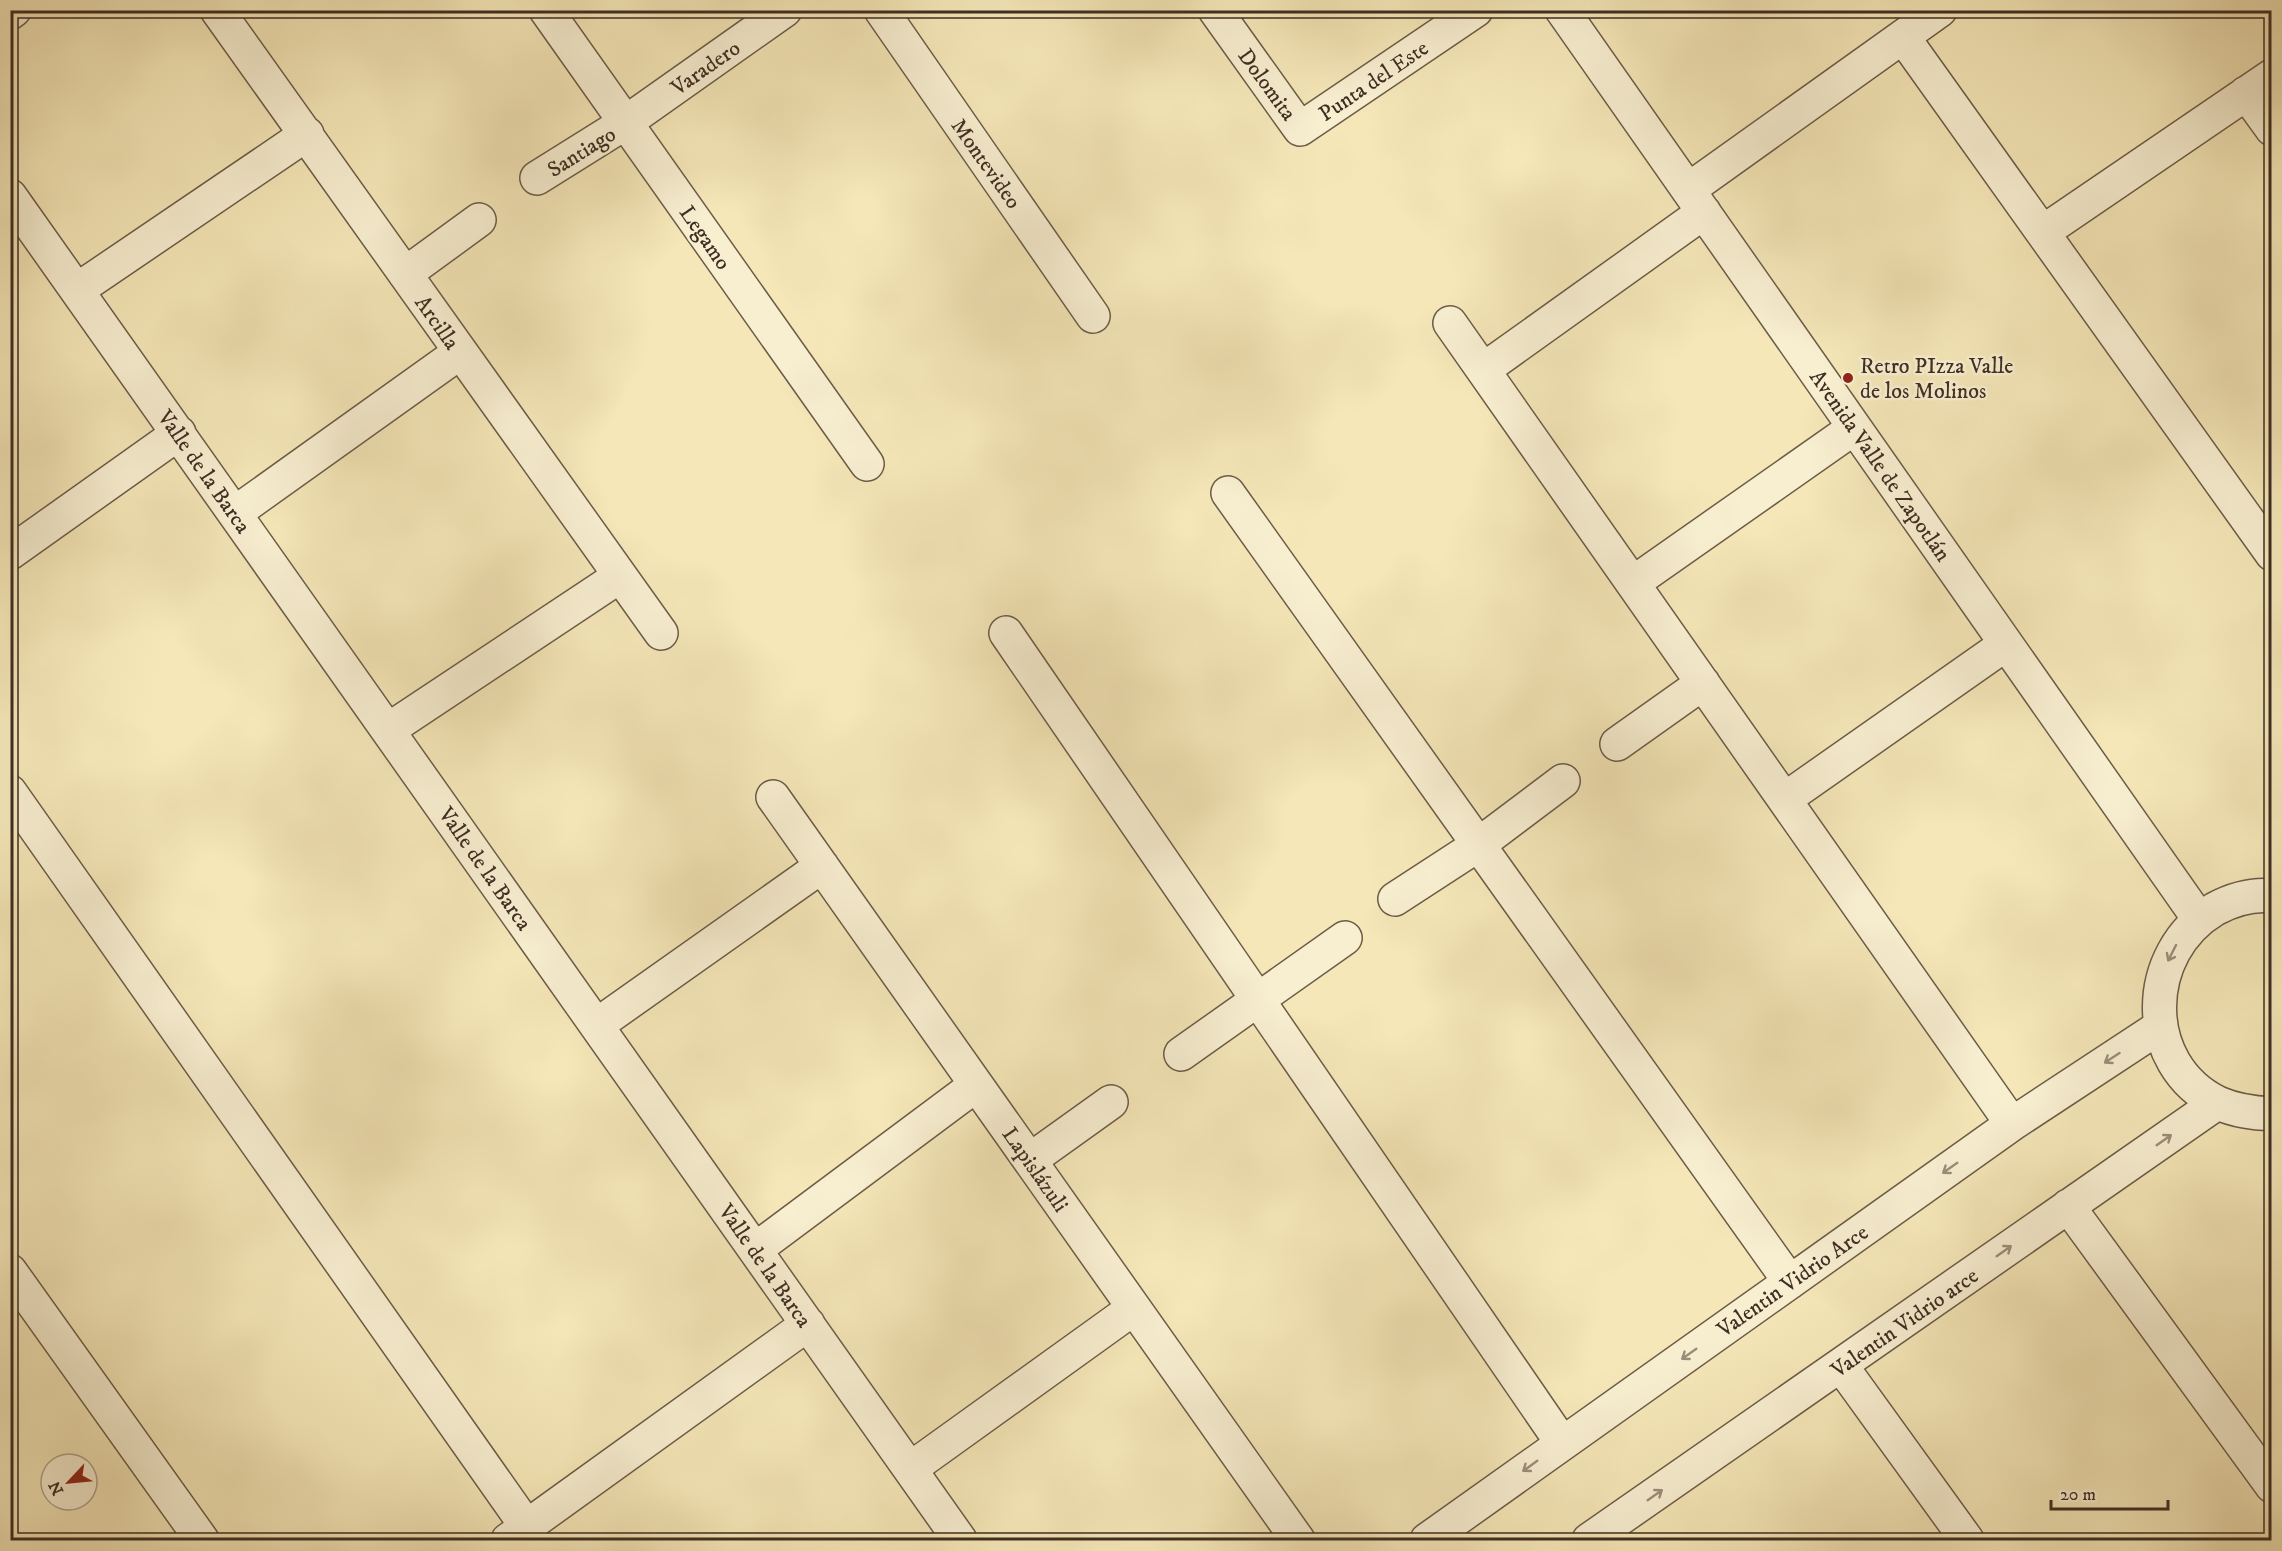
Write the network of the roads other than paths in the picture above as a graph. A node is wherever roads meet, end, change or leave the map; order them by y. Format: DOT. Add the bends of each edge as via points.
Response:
graph roads {
  1 [pos="14,10"];
  2 [pos="217,10"];
  3 [pos="546,10"];
  4 [pos="785,10"];
  5 [pos="881,10"];
  6 [pos="1215,10"];
  7 [pos="1476,10"];
  8 [pos="1562,10"];
  9 [pos="1940,10"];
  10 [pos="10,13"];
  11 [pos="1903,37"];
  12 [pos="2259,85"];
  13 [pos="625,123"];
  14 [pos="1300,129"];
  15 [pos="2271,129"];
  16 [pos="306,134"];
  17 [pos="537,178"];
  18 [pos="1696,201"];
  19 [pos="15,212"];
  20 [pos="479,220"];
  21 [pos="2043,231"];
  22 [pos="405,274"];
  23 [pos="77,290"];
  24 [pos="1093,316"];
  25 [pos="1450,323"];
  26 [pos="459,352"];
  27 [pos="1483,370"];
  28 [pos="1854,428"];
  29 [pos="179,433"];
  30 [pos="867,464"];
  31 [pos="1228,494"];
  32 [pos="235,513"];
  33 [pos="10,553"];
  34 [pos="2271,554"];
  35 [pos="620,576"];
  36 [pos="1633,583"];
  37 [pos="661,633"];
  38 [pos="1006,633"];
  39 [pos="2006,644"];
  40 [pos="1703,684"];
  41 [pos="388,730"];
  42 [pos="1617,744"];
  43 [pos="1563,781"];
  44 [pos="10,792"];
  45 [pos="773,797"];
  46 [pos="1785,799"];
  47 [pos="1478,845"];
  48 [pos="822,866"];
  49 [pos="2271,896"];
  50 [pos="1395,899"];
  51 [pos="2199,919"];
  52 [pos="1345,938"];
  53 [pos="1258,1001"];
  54 [pos="597,1025"];
  55 [pos="2161,1026"];
  56 [pos="1181,1054"];
  57 [pos="976,1085"];
  58 [pos="1111,1102"];
  59 [pos="2217,1102"];
  60 [pos="2271,1114"];
  61 [pos="2012,1124"];
  62 [pos="1030,1160"];
  63 [pos="2068,1206"];
  64 [pos="756,1249"];
  65 [pos="10,1271"];
  66 [pos="1790,1282"];
  67 [pos="1134,1308"];
  68 [pos="808,1324"];
  69 [pos="1842,1367"];
  70 [pos="1562,1443"];
  71 [pos="910,1469"];
  72 [pos="2271,1486"];
  73 [pos="1626,1530"];
  74 [pos="518,1534"];
  75 [pos="1285,1536"];
  76 [pos="202,1540"];
  77 [pos="960,1540"];
  78 [pos="1427,1540"];
  79 [pos="1590,1540"];
  80 [pos="1967,1540"];
  1 -- 10 [label="street"];
  2 -- 16 [label="street, Arcilla"];
  3 -- 13 [label="street, Legamo"];
  4 -- 13 [label="street, Varadero"];
  5 -- 24 [label="street, Montevideo"];
  6 -- 14 [label="street, Dolomita"];
  7 -- 14 [label="street, Punta del Este"];
  8 -- 18 [label="street, Avenida Valle de Zapotlán"];
  9 -- 11 [label="street"];
  11 -- 18 [label="street"];
  11 -- 21 [label="street"];
  12 -- 15 [label="street"];
  12 -- 21 [label="street"];
  13 -- 17 [label="street, Santiago"];
  13 -- 30 [label="street, Legamo"];
  16 -- 22 [label="street, Arcilla"];
  16 -- 23 [label="street"];
  18 -- 27 [label="street"];
  18 -- 28 [label="street, Avenida Valle de Zapotlán"];
  19 -- 23 [label="street, Valle de la Barca"];
  20 -- 22 [label="street"];
  21 -- 34 [label="street"];
  22 -- 26 [label="street, Arcilla"];
  23 -- 29 [label="street, Valle de la Barca"];
  25 -- 27 [label="street"];
  26 -- 32 [label="street"];
  26 -- 35 [label="street, Arcilla"];
  27 -- 36 [label="street"];
  28 -- 36 [label="street"];
  28 -- 39 [label="street, Avenida Valle de Zapotlán"];
  29 -- 32 [label="street, Valle de la Barca"];
  29 -- 33 [label="street"];
  31 -- 47 [label="street"];
  32 -- 41 [label="street, Valle de la Barca"];
  35 -- 37 [label="street, Arcilla"];
  35 -- 41 [label="street"];
  36 -- 40 [label="street"];
  38 -- 53 [label="street"];
  39 -- 46 [label="street"];
  39 -- 51 [label="street, Avenida Valle de Zapotlán"];
  40 -- 42 [label="street"];
  40 -- 46 [label="street"];
  41 -- 54 [label="street, Valle de la Barca"];
  43 -- 47 [label="street"];
  44 -- 74 [label="street"];
  45 -- 48 [label="street, Lapislázuli"];
  46 -- 61 [label="street"];
  47 -- 50 [label="street"];
  47 -- 66 [label="street"];
  48 -- 54 [label="street"];
  48 -- 57 [label="street, Lapislázuli"];
  49 -- 51 [label="street" via="2228,902"];
  51 -- 55 [label="street, one-way" via="2178,940 2165,967 2158,996"];
  52 -- 53 [label="street"];
  53 -- 56 [label="street"];
  53 -- 70 [label="street"];
  54 -- 64 [label="street, Valle de la Barca"];
  55 -- 59 [label="street" via="2171,1057 2191,1083"];
  55 -- 61 [label="street, Valentin Vidrio Arce, one-way"];
  57 -- 62 [label="street, Lapislázuli"];
  57 -- 64 [label="street"];
  58 -- 62 [label="street"];
  59 -- 60 [label="street" via="2246,1113"];
  63 -- 59 [label="street, Valentin Vidrio arce, one-way"];
  61 -- 66 [label="street, Valentin Vidrio Arce, one-way"];
  62 -- 67 [label="street, Lapislázuli"];
  69 -- 63 [label="street, Valentin Vidrio arce, one-way"];
  63 -- 72 [label="street"];
  64 -- 68 [label="street, Valle de la Barca"];
  65 -- 76 [label="street"];
  66 -- 70 [label="street, Valentin Vidrio Arce, one-way"];
  67 -- 71 [label="street"];
  67 -- 75 [label="street, Lapislázuli"];
  68 -- 71 [label="street, Valle de la Barca"];
  68 -- 74 [label="street"];
  73 -- 69 [label="street, Valentin Vidrio arce, one-way"];
  69 -- 80 [label="street"];
  70 -- 78 [label="street, Valentin Vidrio Arce, one-way"];
  71 -- 77 [label="street, Valle de la Barca"];
  73 -- 79 [label="street, Valentin Vidrio arce"];
}
